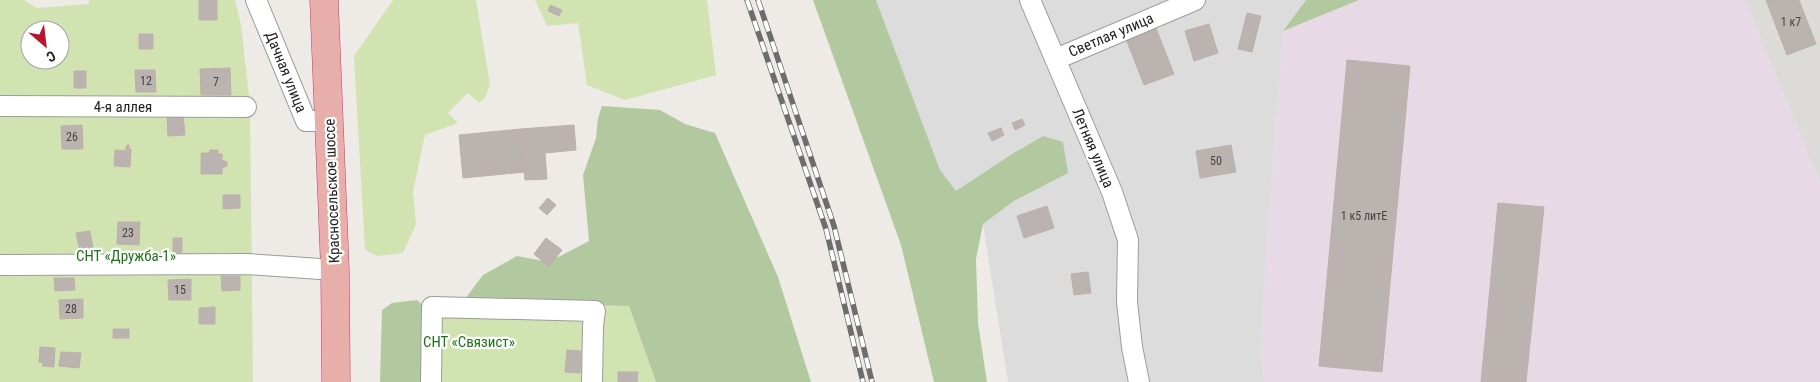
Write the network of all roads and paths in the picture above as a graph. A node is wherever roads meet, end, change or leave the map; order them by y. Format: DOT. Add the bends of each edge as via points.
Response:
graph roads {
  1 [pos="256,0"];
  2 [pos="324,0"];
  3 [pos="1030,0"];
  4 [pos="1194,0"];
  5 [pos="1056,59"];
  6 [pos="0,106"];
  7 [pos="246,107"];
  8 [pos="330,121"];
  9 [pos="0,265"];
  10 [pos="335,270"];
  11 [pos="336,382"];
  12 [pos="431,382"];
  13 [pos="592,382"];
  14 [pos="1139,382"];
  1 -- 8 [label="street, Дачная улица" via="306,121"];
  2 -- 8 [label="highway, Красносельское шоссе"];
  3 -- 5 [label="street, Летняя улица"];
  4 -- 5 [label="street, Светлая улица"];
  5 -- 14 [label="street, Летняя улица" via="1112,192 1128,240 1127,302"];
  6 -- 7 [label="street, 4-я аллея"];
  8 -- 10 [label="highway, Красносельское шоссе"];
  9 -- 10 [label="street" via="247,264"];
  10 -- 11 [label="highway, Красносельское шоссе"];
  12 -- 13 [label="street" via="432,307 595,311"];
}
